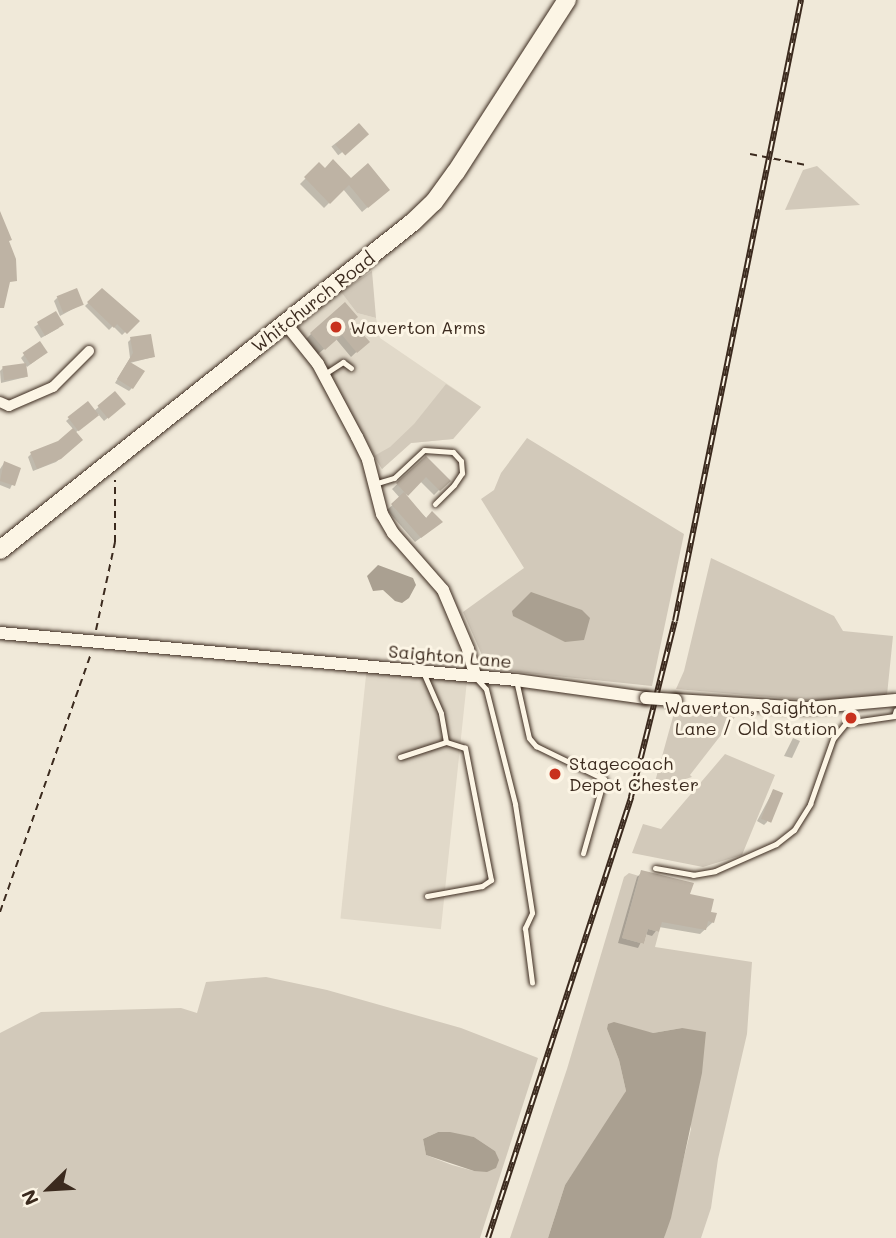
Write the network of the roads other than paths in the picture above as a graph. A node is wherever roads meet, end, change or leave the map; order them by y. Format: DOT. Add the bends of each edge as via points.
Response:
graph roads {
  1 [pos="567,0"];
  2 [pos="286,324"];
  3 [pos="89,351"];
  4 [pos="351,368"];
  5 [pos="323,375"];
  6 [pos="0,402"];
  7 [pos="374,484"];
  8 [pos="435,504"];
  9 [pos="0,550"];
  10 [pos="0,633"];
  11 [pos="423,671"];
  12 [pos="475,676"];
  13 [pos="516,680"];
  14 [pos="896,700"];
  15 [pos="896,710"];
  16 [pos="446,742"];
  17 [pos="400,757"];
  18 [pos="583,853"];
  19 [pos="655,868"];
  20 [pos="427,896"];
  21 [pos="532,983"];
  1 -- 2 [label="highway, Whitchurch Road" via="434,202"];
  2 -- 5 [label="street"];
  2 -- 9 [label="highway, Whitchurch Road"];
  3 -- 6 [label="street" via="53,387 9,406"];
  4 -- 5 [label="lane" via="342,362"];
  5 -- 7 [label="street" via="368,460"];
  7 -- 8 [label="lane" via="394,478 424,450 453,452 462,473"];
  7 -- 12 [label="street" via="393,533 443,590"];
  10 -- 11 [label="street, Saighton Lane"];
  11 -- 12 [label="street, Saighton Lane"];
  11 -- 16 [label="lane" via="441,713"];
  12 -- 13 [label="street, Saighton Lane"];
  12 -- 21 [label="lane" via="486,689 515,804 533,913 525,928"];
  13 -- 14 [label="street, Saighton Lane, bridge" via="646,698 807,708"];
  13 -- 18 [label="lane" via="528,738 604,779"];
  15 -- 19 [label="lane" via="894,716 846,723 833,739 810,804 794,830 776,844 715,871 693,875"];
  16 -- 17 [label="lane"];
  16 -- 20 [label="lane" via="465,748 491,880 482,886"];
}
